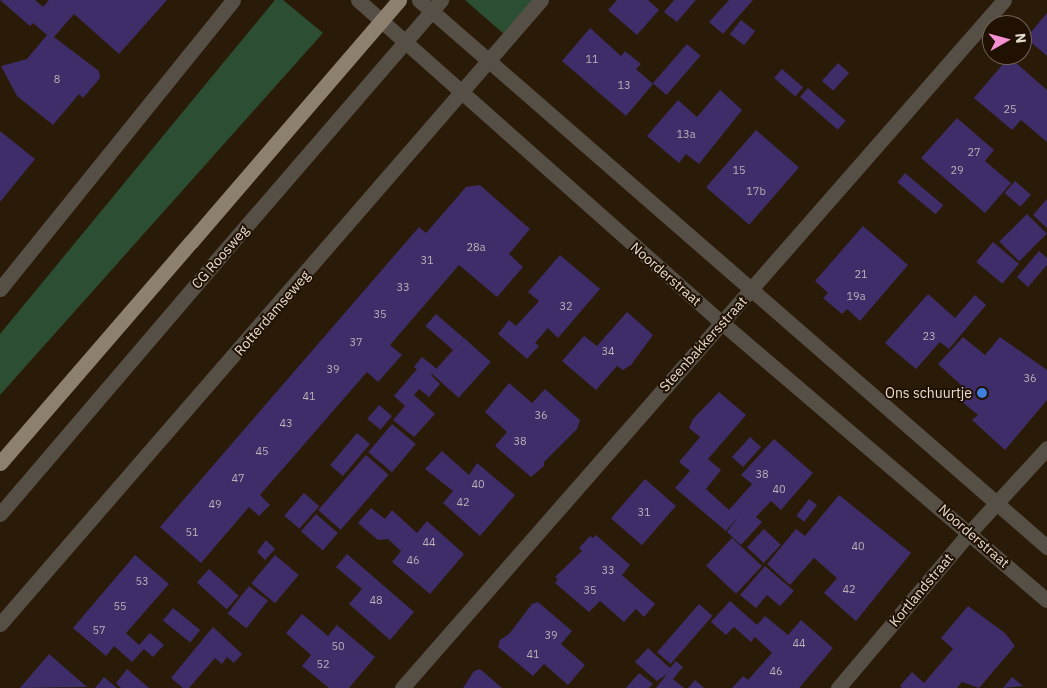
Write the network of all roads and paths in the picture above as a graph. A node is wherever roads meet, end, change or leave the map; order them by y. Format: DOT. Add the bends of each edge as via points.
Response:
graph roads {
  1 [pos="233,0"];
  2 [pos="358,0"];
  3 [pos="398,0"];
  4 [pos="419,0"];
  5 [pos="441,0"];
  6 [pos="541,0"];
  7 [pos="1004,0"];
  8 [pos="490,62"];
  9 [pos="462,95"];
  10 [pos="0,289"];
  11 [pos="751,290"];
  12 [pos="721,322"];
  13 [pos="1047,448"];
  14 [pos="0,462"];
  15 [pos="998,504"];
  16 [pos="0,514"];
  17 [pos="970,532"];
  18 [pos="1047,547"];
  19 [pos="1047,600"];
  20 [pos="0,624"];
  21 [pos="402,688"];
  22 [pos="838,688"];
  1 -- 10 [label="street"];
  2 -- 9 [label="street, Noorderstraat"];
  3 -- 14 [label="main road, bridge"];
  4 -- 8 [label="street"];
  5 -- 16 [label="street, CG Roosweg, bridge"];
  6 -- 8 [label="street, Rotterdamseweg"];
  7 -- 11 [label="street, Steenbakkersstraat"];
  8 -- 9 [label="street, Rotterdamseweg"];
  8 -- 11 [label="street"];
  9 -- 12 [label="street, Noorderstraat"];
  9 -- 20 [label="street, Rotterdamseweg"];
  11 -- 12 [label="street, Steenbakkersstraat"];
  11 -- 15 [label="street"];
  12 -- 17 [label="street, Noorderstraat"];
  12 -- 21 [label="street, Steenbakkersstraat"];
  13 -- 15 [label="street, Kortlandstraat"];
  15 -- 17 [label="street, Kortlandstraat"];
  15 -- 18 [label="street"];
  17 -- 19 [label="street, Noorderstraat"];
  17 -- 22 [label="street, Kortlandstraat"];
}
